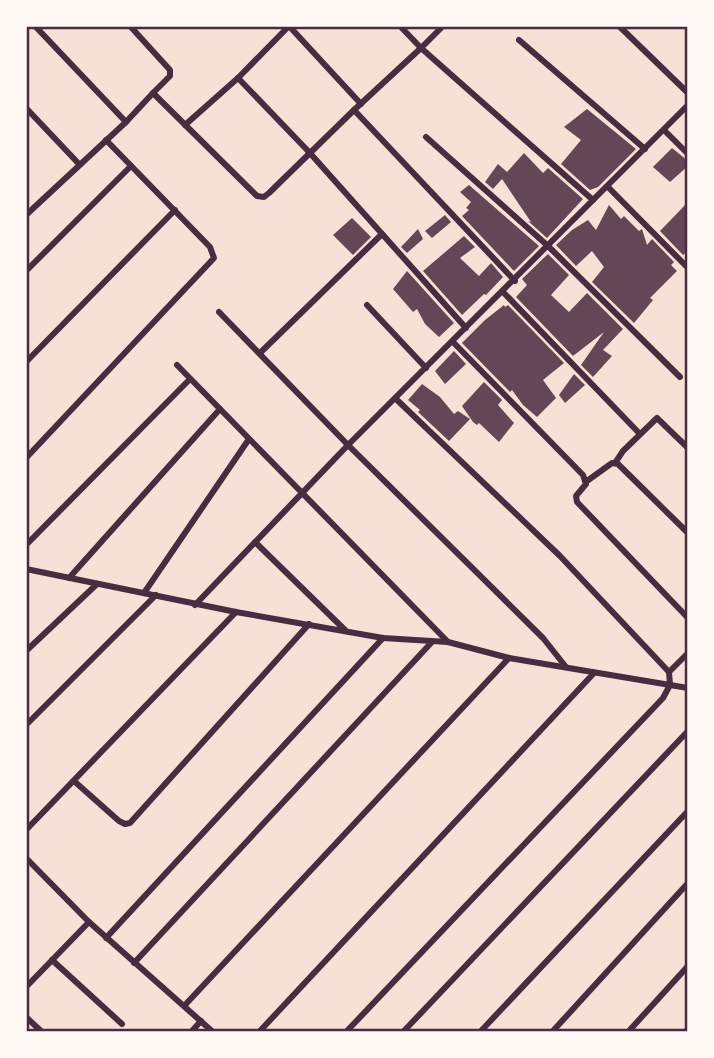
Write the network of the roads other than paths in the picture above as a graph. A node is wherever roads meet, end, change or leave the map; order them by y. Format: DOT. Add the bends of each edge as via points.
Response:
graph roads {
  1 [pos="36,26"];
  2 [pos="130,26"];
  3 [pos="400,26"];
  4 [pos="443,26"];
  5 [pos="619,26"];
  6 [pos="288,27"];
  7 [pos="519,40"];
  8 [pos="421,48"];
  9 [pos="237,78"];
  10 [pos="153,93"];
  11 [pos="688,93"];
  12 [pos="360,104"];
  13 [pos="688,105"];
  14 [pos="26,108"];
  15 [pos="355,110"];
  16 [pos="125,122"];
  17 [pos="185,125"];
  18 [pos="664,130"];
  19 [pos="426,136"];
  20 [pos="106,140"];
  21 [pos="645,149"];
  22 [pos="309,152"];
  23 [pos="688,154"];
  24 [pos="79,164"];
  25 [pos="131,166"];
  26 [pos="608,187"];
  27 [pos="593,200"];
  28 [pos="175,210"];
  29 [pos="27,214"];
  30 [pos="382,234"];
  31 [pos="548,246"];
  32 [pos="688,268"];
  33 [pos="26,271"];
  34 [pos="514,281"];
  35 [pos="503,292"];
  36 [pos="367,305"];
  37 [pos="219,312"];
  38 [pos="466,328"];
  39 [pos="453,342"];
  40 [pos="260,352"];
  41 [pos="26,362"];
  42 [pos="177,365"];
  43 [pos="426,368"];
  44 [pos="680,377"];
  45 [pos="190,379"];
  46 [pos="396,399"];
  47 [pos="220,409"];
  48 [pos="640,434"];
  49 [pos="249,439"];
  50 [pos="348,445"];
  51 [pos="688,448"];
  52 [pos="26,457"];
  53 [pos="615,463"];
  54 [pos="587,481"];
  55 [pos="304,494"];
  56 [pos="688,533"];
  57 [pos="256,543"];
  58 [pos="26,545"];
  59 [pos="26,569"];
  60 [pos="69,578"];
  61 [pos="97,583"];
  62 [pos="144,593"];
  63 [pos="156,595"];
  64 [pos="195,605"];
  65 [pos="236,612"];
  66 [pos="688,618"];
  67 [pos="309,624"];
  68 [pos="346,631"];
  69 [pos="383,638"];
  70 [pos="448,642"];
  71 [pos="431,643"];
  72 [pos="26,651"];
  73 [pos="688,653"];
  74 [pos="509,658"];
  75 [pos="566,667"];
  76 [pos="669,672"];
  77 [pos="594,673"];
  78 [pos="670,685"];
  79 [pos="688,688"];
  80 [pos="26,725"];
  81 [pos="688,731"];
  82 [pos="75,781"];
  83 [pos="688,811"];
  84 [pos="26,830"];
  85 [pos="26,858"];
  86 [pos="688,883"];
  87 [pos="89,922"];
  88 [pos="106,938"];
  89 [pos="52,960"];
  90 [pos="134,963"];
  91 [pos="688,966"];
  92 [pos="26,975"];
  93 [pos="34,979"];
  94 [pos="26,987"];
  95 [pos="185,1005"];
  96 [pos="26,1017"];
  97 [pos="201,1021"];
  98 [pos="121,1024"];
  99 [pos="42,1032"];
  100 [pos="191,1032"];
  101 [pos="213,1032"];
  102 [pos="259,1032"];
  103 [pos="346,1032"];
  104 [pos="403,1032"];
  105 [pos="480,1032"];
  106 [pos="552,1032"];
  107 [pos="628,1032"];
  1 -- 16 [label="street"];
  2 -- 10 [label="street" via="170,70 170,76"];
  3 -- 8 [label="street"];
  4 -- 8 [label="street"];
  5 -- 11 [label="street"];
  6 -- 9 [label="street"];
  6 -- 12 [label="street"];
  7 -- 21 [label="street"];
  8 -- 12 [label="street"];
  8 -- 27 [label="street"];
  9 -- 17 [label="street"];
  9 -- 22 [label="street"];
  10 -- 16 [label="street"];
  10 -- 17 [label="street"];
  12 -- 15 [label="street"];
  13 -- 18 [label="street"];
  14 -- 24 [label="street"];
  15 -- 22 [label="street"];
  15 -- 34 [label="street"];
  16 -- 20 [label="street"];
  17 -- 22 [label="street" via="260,197"];
  18 -- 21 [label="street"];
  18 -- 23 [label="street"];
  19 -- 31 [label="street"];
  20 -- 24 [label="street"];
  20 -- 25 [label="street"];
  21 -- 26 [label="street"];
  22 -- 30 [label="street"];
  24 -- 29 [label="street"];
  25 -- 28 [label="street"];
  25 -- 33 [label="street"];
  26 -- 27 [label="street"];
  26 -- 32 [label="street"];
  27 -- 31 [label="street"];
  28 -- 41 [label="street"];
  28 -- 52 [label="street" via="210,247 212,263"];
  30 -- 38 [label="street"];
  30 -- 40 [label="street"];
  31 -- 34 [label="street"];
  31 -- 44 [label="street"];
  34 -- 35 [label="street"];
  35 -- 38 [label="street"];
  35 -- 48 [label="street"];
  36 -- 43 [label="street"];
  37 -- 40 [label="street"];
  38 -- 39 [label="street"];
  39 -- 43 [label="street"];
  39 -- 54 [label="street"];
  40 -- 50 [label="street"];
  42 -- 45 [label="street"];
  43 -- 46 [label="street"];
  45 -- 47 [label="street"];
  45 -- 58 [label="street"];
  46 -- 50 [label="street"];
  46 -- 76 [label="street" via="560,556"];
  47 -- 49 [label="street"];
  47 -- 60 [label="street"];
  48 -- 51 [label="street" via="657,418"];
  48 -- 53 [label="street"];
  49 -- 55 [label="street"];
  49 -- 62 [label="street"];
  50 -- 55 [label="street"];
  50 -- 75 [label="street"];
  53 -- 54 [label="street"];
  53 -- 56 [label="street"];
  54 -- 66 [label="street" via="577,502"];
  55 -- 57 [label="street"];
  55 -- 70 [label="street"];
  57 -- 64 [label="street"];
  57 -- 68 [label="street"];
  59 -- 60 [label="street"];
  60 -- 61 [label="street"];
  61 -- 62 [label="street"];
  61 -- 72 [label="street"];
  62 -- 63 [label="street"];
  63 -- 64 [label="street"];
  63 -- 80 [label="street"];
  64 -- 65 [label="street"];
  65 -- 67 [label="street"];
  65 -- 82 [label="street"];
  67 -- 68 [label="street"];
  67 -- 82 [label="street" via="130,823 119,821"];
  68 -- 69 [label="street"];
  69 -- 71 [label="street"];
  69 -- 88 [label="street"];
  70 -- 71 [label="street"];
  70 -- 74 [label="street"];
  71 -- 90 [label="street"];
  73 -- 76 [label="street"];
  74 -- 75 [label="street"];
  74 -- 95 [label="street"];
  75 -- 77 [label="street"];
  76 -- 78 [label="street"];
  77 -- 78 [label="street"];
  77 -- 102 [label="street"];
  78 -- 79 [label="street"];
  78 -- 103 [label="street" via="663,698"];
  81 -- 104 [label="street"];
  82 -- 84 [label="street"];
  83 -- 105 [label="street"];
  85 -- 87 [label="street"];
  86 -- 106 [label="street"];
  87 -- 88 [label="street"];
  87 -- 89 [label="street"];
  88 -- 90 [label="street"];
  89 -- 93 [label="street"];
  89 -- 98 [label="street"];
  90 -- 95 [label="street"];
  91 -- 107 [label="street"];
  92 -- 93 [label="street"];
  93 -- 94 [label="street"];
  95 -- 97 [label="street"];
  96 -- 99 [label="street"];
  97 -- 100 [label="street"];
  97 -- 101 [label="street"];
}
